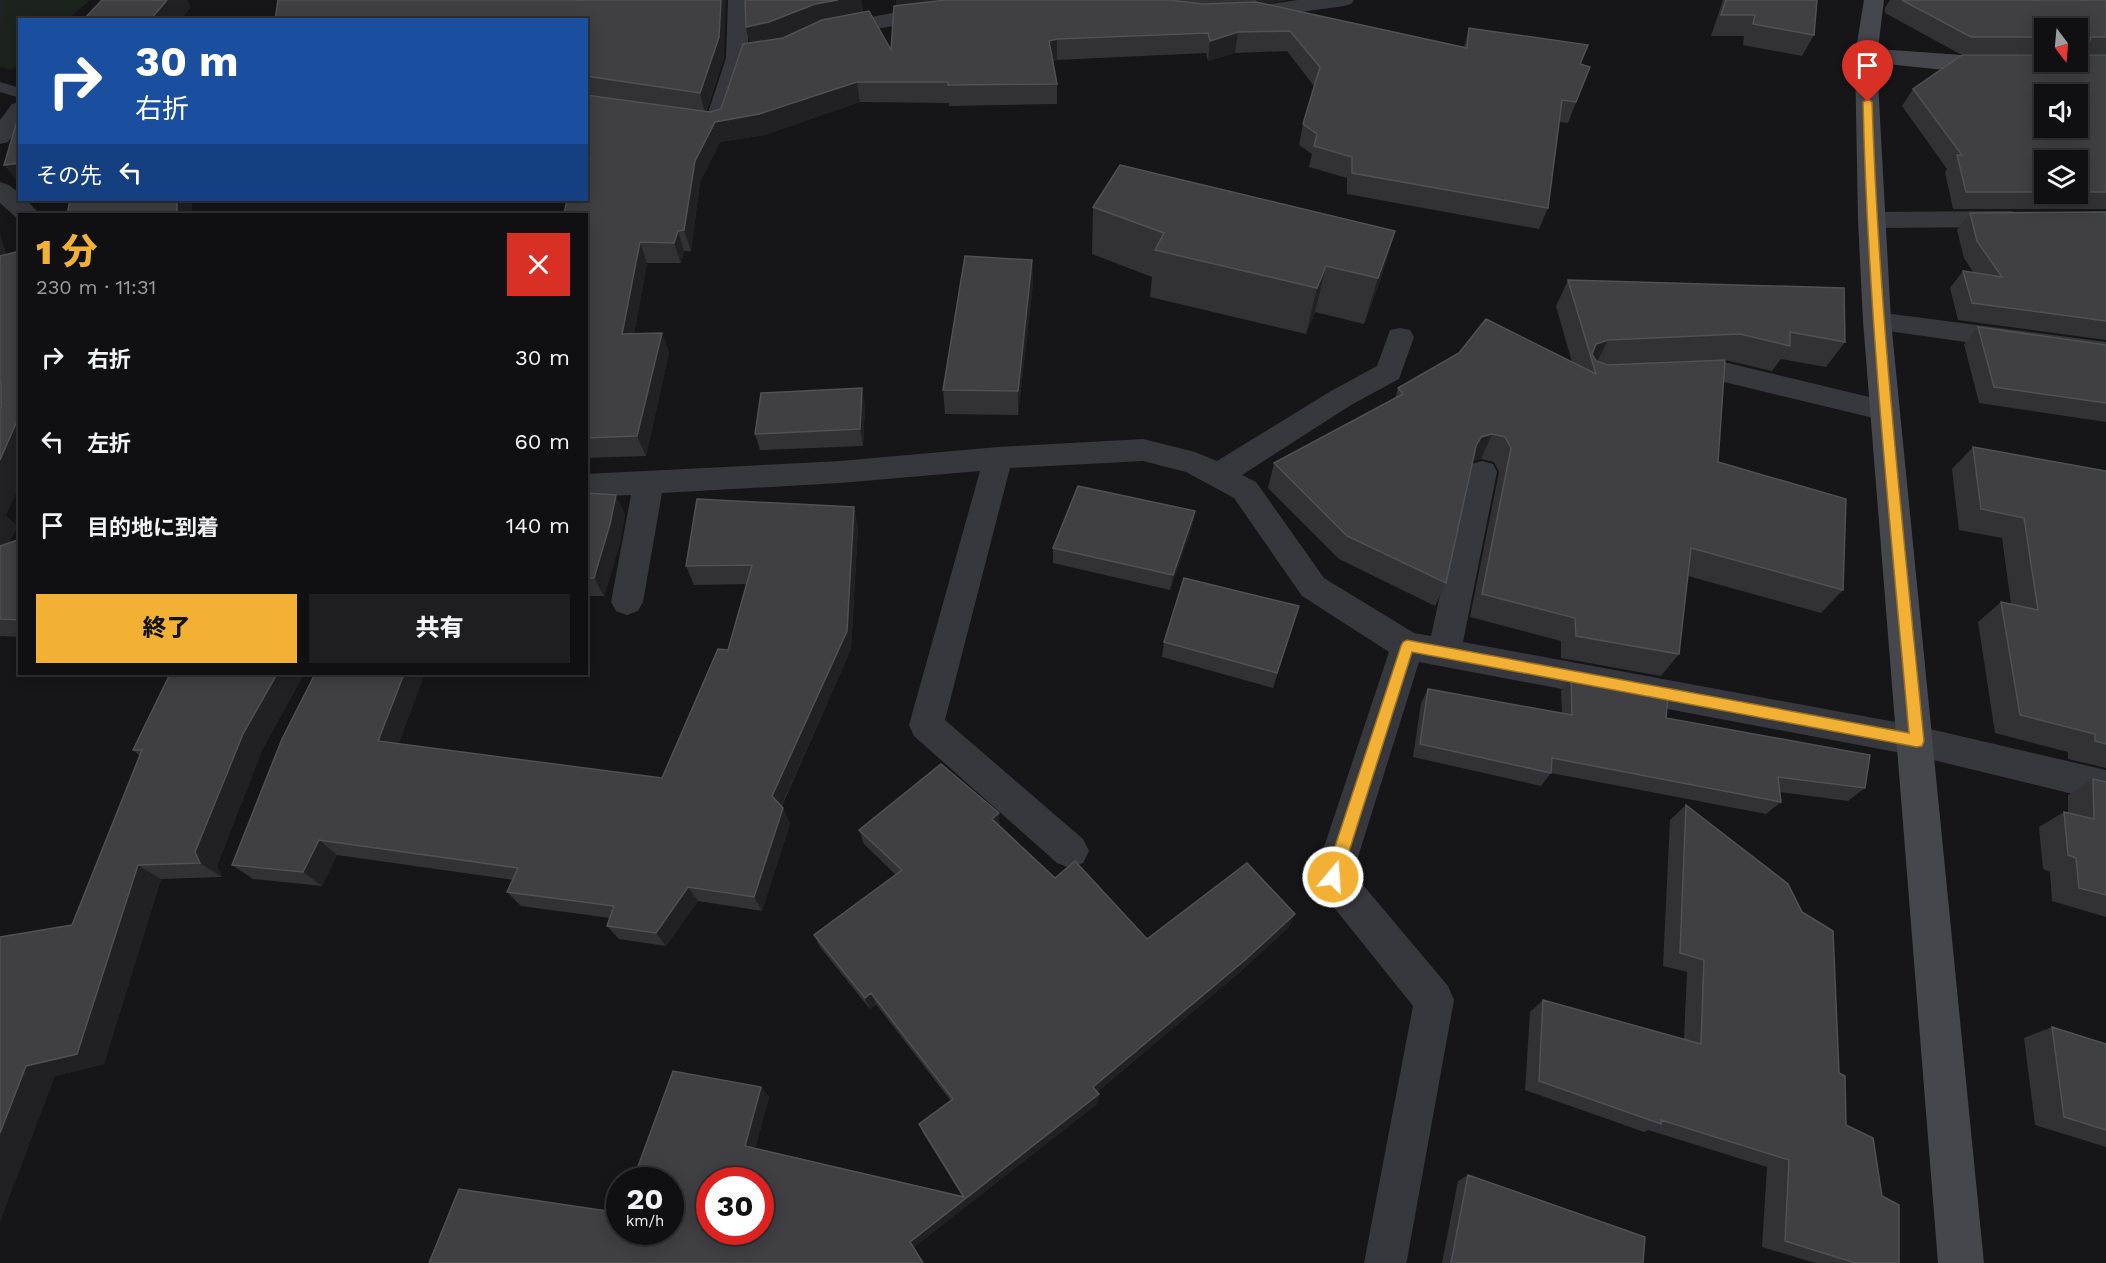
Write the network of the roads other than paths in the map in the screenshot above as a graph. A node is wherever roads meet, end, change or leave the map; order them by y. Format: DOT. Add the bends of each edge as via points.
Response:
graph roads {
  1 [pos="738,0"];
  2 [pos="1344,0"];
  3 [pos="1874,0"];
  4 [pos="959,10"];
  5 [pos="1222,15"];
  6 [pos="809,38"];
  7 [pos="1866,55"];
  8 [pos="2022,63"];
  9 [pos="0,87"];
  10 [pos="18,92"];
  11 [pos="18,112"];
  12 [pos="669,117"];
  13 [pos="0,137"];
  14 [pos="18,146"];
  15 [pos="0,149"];
  16 [pos="0,190"];
  17 [pos="26,213"];
  18 [pos="2038,219"];
  19 [pos="1871,220"];
  20 [pos="1877,321"];
  21 [pos="1400,337"];
  22 [pos="2106,352"];
  23 [pos="1653,375"];
  24 [pos="1886,411"];
  25 [pos="998,458"];
  26 [pos="1482,472"];
  27 [pos="1218,475"];
  28 [pos="648,482"];
  29 [pos="588,486"];
  30 [pos="627,602"];
  31 [pos="1426,649"];
  32 [pos="1917,741"];
  33 [pos="2106,786"];
  34 [pos="1070,851"];
  35 [pos="1385,1260"];
  36 [pos="1961,1263"];
  1 -- 12 [label="street" via="748,56 716,124"];
  2 -- 5 [label="street" via="1255,14"];
  3 -- 7 [label="street"];
  4 -- 6 [label="street" via="902,16"];
  7 -- 8 [label="street" via="1951,63"];
  7 -- 19 [label="street"];
  9 -- 10 [label="lane"];
  11 -- 13 [label="street"];
  14 -- 15 [label="street"];
  16 -- 17 [label="street"];
  18 -- 19 [label="street"];
  19 -- 20 [label="street"];
  20 -- 22 [label="street"];
  20 -- 24 [label="street"];
  21 -- 27 [label="street" via="1389,372"];
  23 -- 24 [label="street" via="1724,372"];
  24 -- 32 [label="street"];
  25 -- 27 [label="street" via="1143,450 1195,463"];
  25 -- 28 [label="street" via="840,472"];
  25 -- 34 [label="street" via="926,725"];
  26 -- 31 [label="street"];
  27 -- 31 [label="street" via="1245,490 1313,587"];
  28 -- 29 [label="street"];
  28 -- 30 [label="street"];
  31 -- 32 [label="street"];
  31 -- 35 [label="street" via="1333,877 1434,1000"];
  32 -- 33 [label="street"];
  32 -- 36 [label="street"];
}
